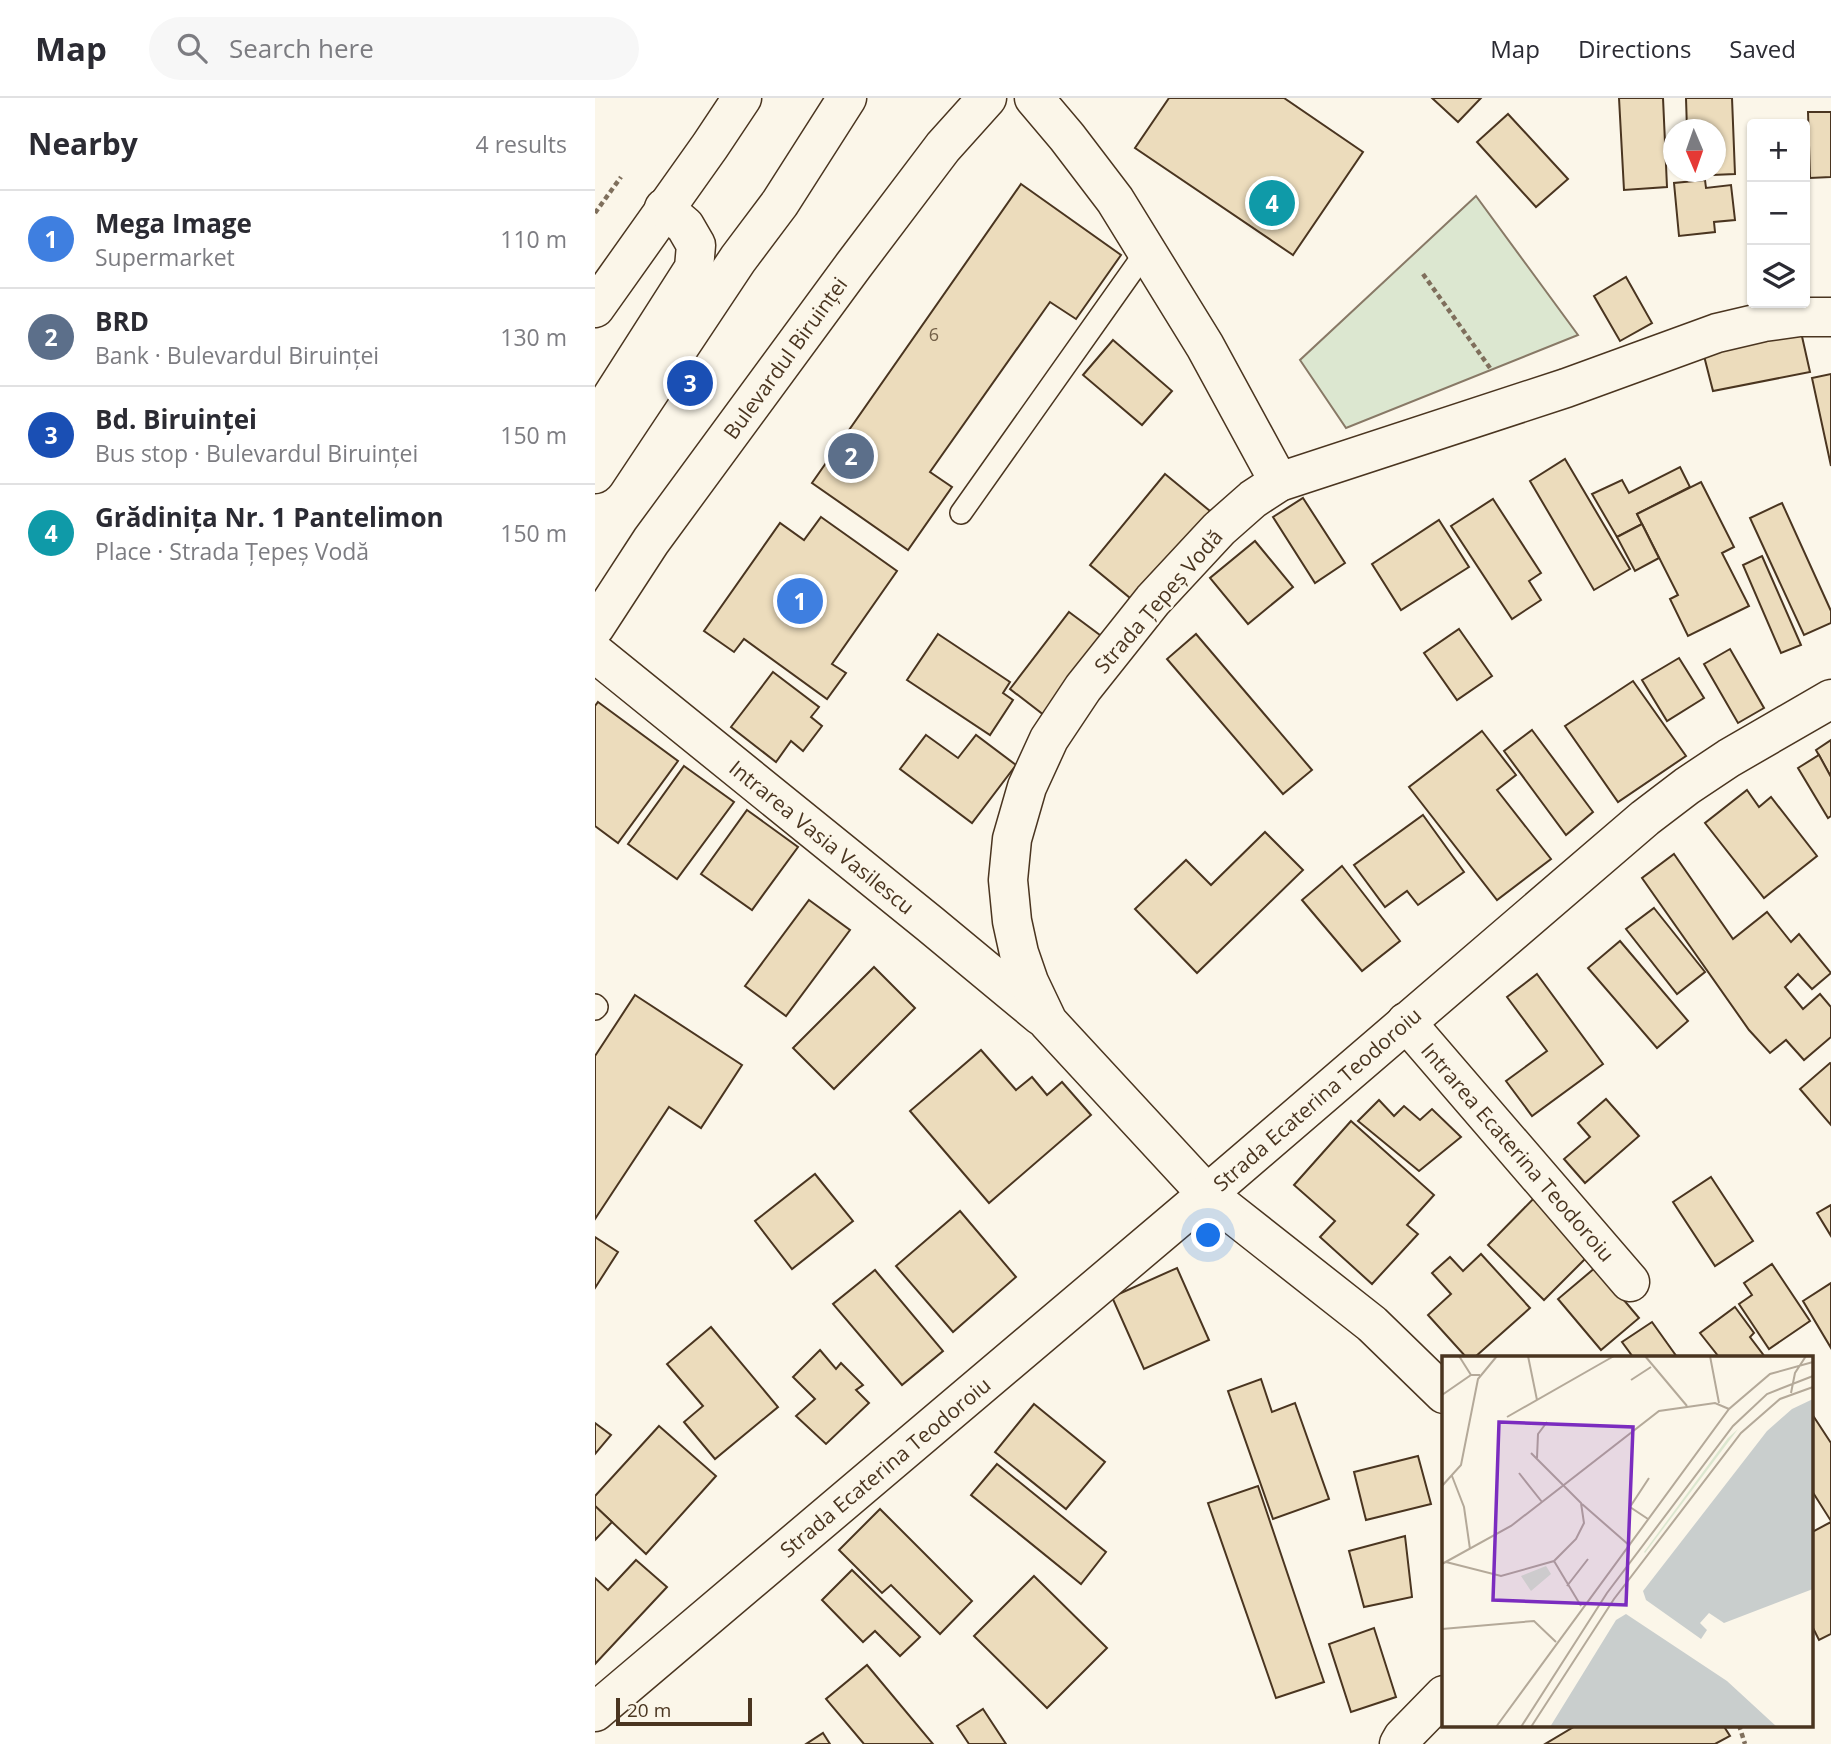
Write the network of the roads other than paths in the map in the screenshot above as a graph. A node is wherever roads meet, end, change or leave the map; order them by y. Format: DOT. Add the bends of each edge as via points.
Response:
graph roads {
  1 [pos="741,98"];
  2 [pos="846,98"];
  3 [pos="987,98"];
  4 [pos="1034,98"];
  5 [pos="664,208"];
  6 [pos="1147,250"];
  7 [pos="595,308"];
  8 [pos="1831,317"];
  9 [pos="595,422"];
  10 [pos="595,474"];
  11 [pos="1279,482"];
  12 [pos="961,513"];
  13 [pos="595,626"];
  14 [pos="595,653"];
  15 [pos="1831,699"];
  16 [pos="1048,1022"];
  17 [pos="1406,1022"];
  18 [pos="1207,1194"];
  19 [pos="1630,1282"];
  20 [pos="1442,1392"];
  21 [pos="1442,1697"];
  22 [pos="595,1712"];
  23 [pos="1399,1744"];
  1 -- 5 [label="street"];
  2 -- 10 [label="street"];
  3 -- 13 [label="street, Bulevardul Biruinței" via="943,147 853,266"];
  4 -- 6 [label="street" via="1115,200"];
  5 -- 7 [label="street"];
  5 -- 9 [label="street" via="685,226 696,245 694,268"];
  6 -- 11 [label="street"];
  6 -- 12 [label="lane"];
  8 -- 11 [label="street, Strada Țepeș Vodă" via="1764,322 1717,333"];
  11 -- 16 [label="street, Strada Țepeș Vodă" via="1219,529 1153,600 1083,688 1049,739 1027,787 1012,839 1008,880 1019,953"];
  14 -- 16 [label="street, Intrarea Vasia Vasilescu"];
  15 -- 17 [label="street, Strada Ecaterina Teodoroiu" via="1676,794"];
  16 -- 18 [label="street, Strada Țepeș Vodă"];
  17 -- 18 [label="street, Strada Ecaterina Teodoroiu"];
  17 -- 19 [label="street, Intrarea Ecaterina Teodoroiu"];
  18 -- 20 [label="street, Strada Țepeș Vodă" via="1372,1324"];
  18 -- 22 [label="street, Strada Ecaterina Teodoroiu"];
  21 -- 23 [label="street"];
}
